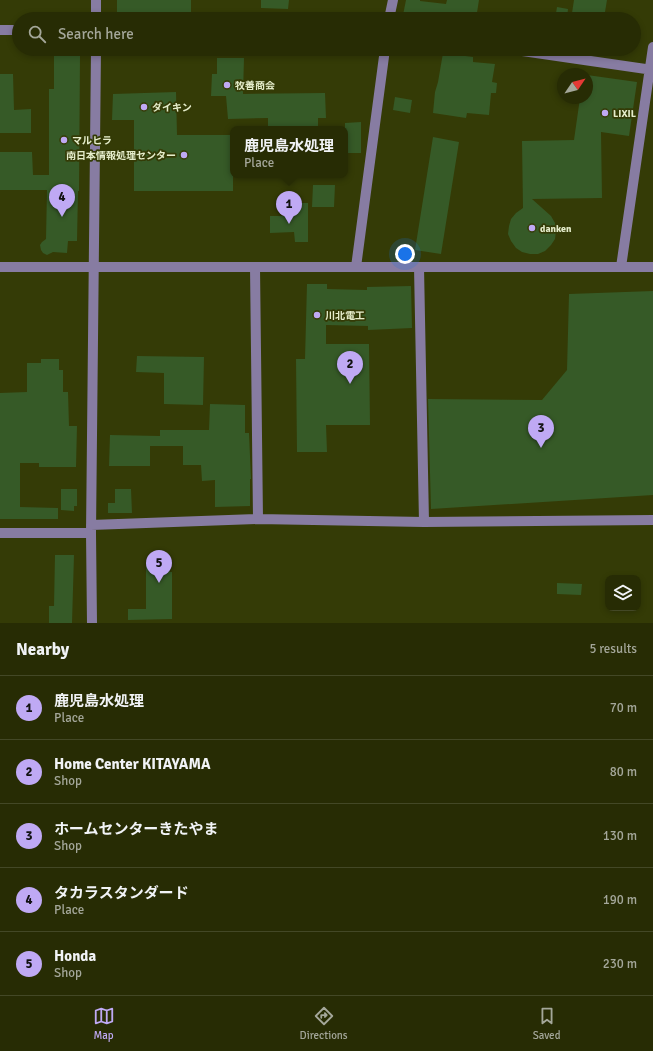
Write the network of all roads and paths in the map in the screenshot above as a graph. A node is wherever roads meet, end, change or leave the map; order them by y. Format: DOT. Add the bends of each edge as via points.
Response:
graph roads {
  1 [pos="96,0"];
  2 [pos="393,0"];
  3 [pos="96,12"];
  4 [pos="391,12"];
  5 [pos="0,30"];
  6 [pos="12,30"];
  7 [pos="653,47"];
  8 [pos="96,56"];
  9 [pos="384,56"];
  10 [pos="558,56"];
  11 [pos="651,69"];
  12 [pos="0,267"];
  13 [pos="94,267"];
  14 [pos="255,267"];
  15 [pos="356,267"];
  16 [pos="419,267"];
  17 [pos="621,267"];
  18 [pos="653,267"];
  19 [pos="258,519"];
  20 [pos="653,520"];
  21 [pos="424,522"];
  22 [pos="91,529"];
  23 [pos="0,533"];
  24 [pos="92,623"];
  1 -- 3 [label="street"];
  2 -- 4 [label="street"];
  5 -- 6 [label="street"];
  7 -- 11 [label="street"];
  8 -- 13 [label="street"];
  9 -- 15 [label="street"];
  10 -- 11 [label="street"];
  11 -- 17 [label="street"];
  12 -- 13 [label="street"];
  13 -- 14 [label="street"];
  13 -- 22 [label="street"];
  14 -- 15 [label="street"];
  14 -- 19 [label="street"];
  15 -- 16 [label="street"];
  16 -- 17 [label="street"];
  16 -- 21 [label="street"];
  17 -- 18 [label="street"];
  19 -- 21 [label="street"];
  19 -- 22 [label="street"];
  20 -- 21 [label="street"];
  22 -- 23 [label="street"];
  22 -- 24 [label="street"];
}
